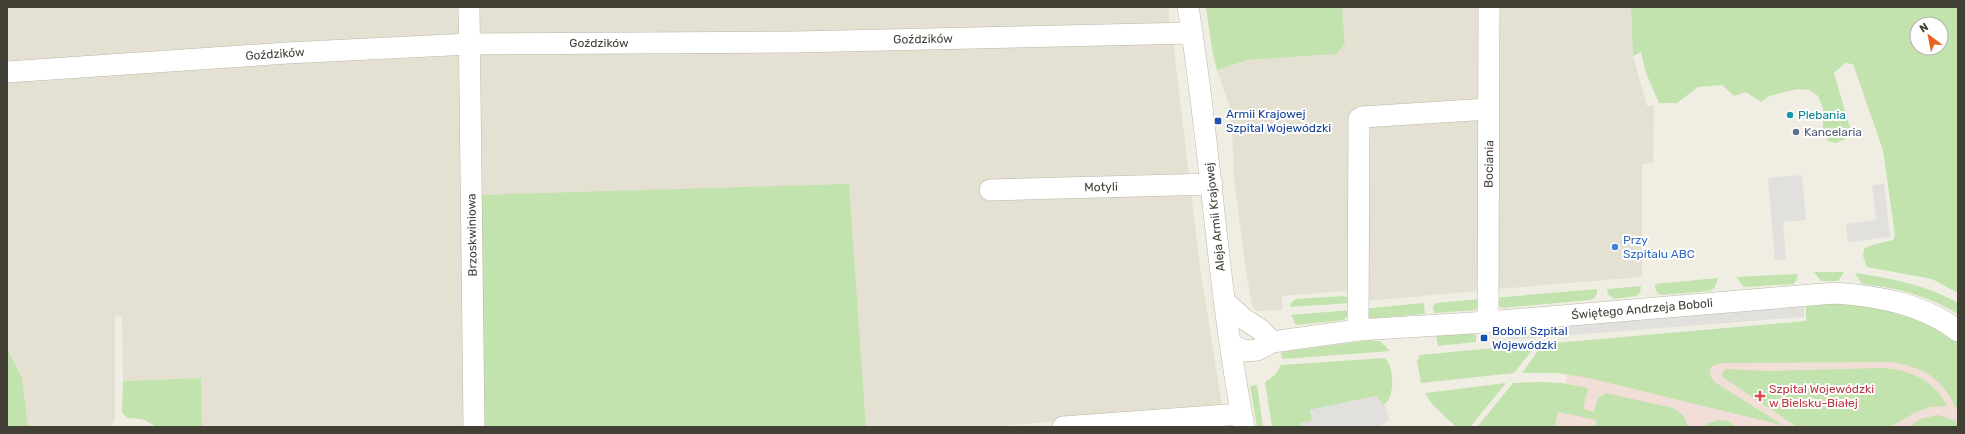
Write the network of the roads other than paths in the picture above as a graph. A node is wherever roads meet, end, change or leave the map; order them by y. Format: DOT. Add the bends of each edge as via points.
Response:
graph roads {
  1 [pos="469,7"];
  2 [pos="1188,7"];
  3 [pos="1489,7"];
  4 [pos="1192,33"];
  5 [pos="470,44"];
  6 [pos="7,72"];
  7 [pos="1489,109"];
  8 [pos="1212,184"];
  9 [pos="990,190"];
  10 [pos="1224,301"];
  11 [pos="1488,322"];
  12 [pos="1358,330"];
  13 [pos="1958,331"];
  14 [pos="1272,342"];
  15 [pos="1231,345"];
  16 [pos="1242,420"];
  17 [pos="474,427"];
  18 [pos="1062,427"];
  1 -- 5 [label="street, Brzoskwiniowa"];
  2 -- 4 [label="street, Aleja Armii Krajowej"];
  3 -- 7 [label="street, Bociania"];
  4 -- 5 [label="street, Goździków" via="796,42"];
  4 -- 8 [label="street, Aleja Armii Krajowej"];
  5 -- 6 [label="street, Goździków" via="287,53"];
  5 -- 17 [label="street, Brzoskwiniowa"];
  7 -- 11 [label="street, Bociania"];
  7 -- 12 [label="street" via="1359,119"];
  8 -- 9 [label="street, Motyli"];
  8 -- 10 [label="street, Aleja Armii Krajowej"];
  10 -- 14 [label="street"];
  10 -- 15 [label="street, Aleja Armii Krajowej"];
  11 -- 12 [label="street, Świętego Andrzeja Boboli"];
  11 -- 13 [label="street, Świętego Andrzeja Boboli" via="1835,294 1866,296 1904,304 1937,317"];
  12 -- 14 [label="street, Świętego Andrzeja Boboli"];
  14 -- 15 [label="street, Świętego Andrzeja Boboli" via="1260,337 1248,338"];
  15 -- 16 [label="street, Aleja Armii Krajowej"];
  16 -- 18 [label="street"];
}
